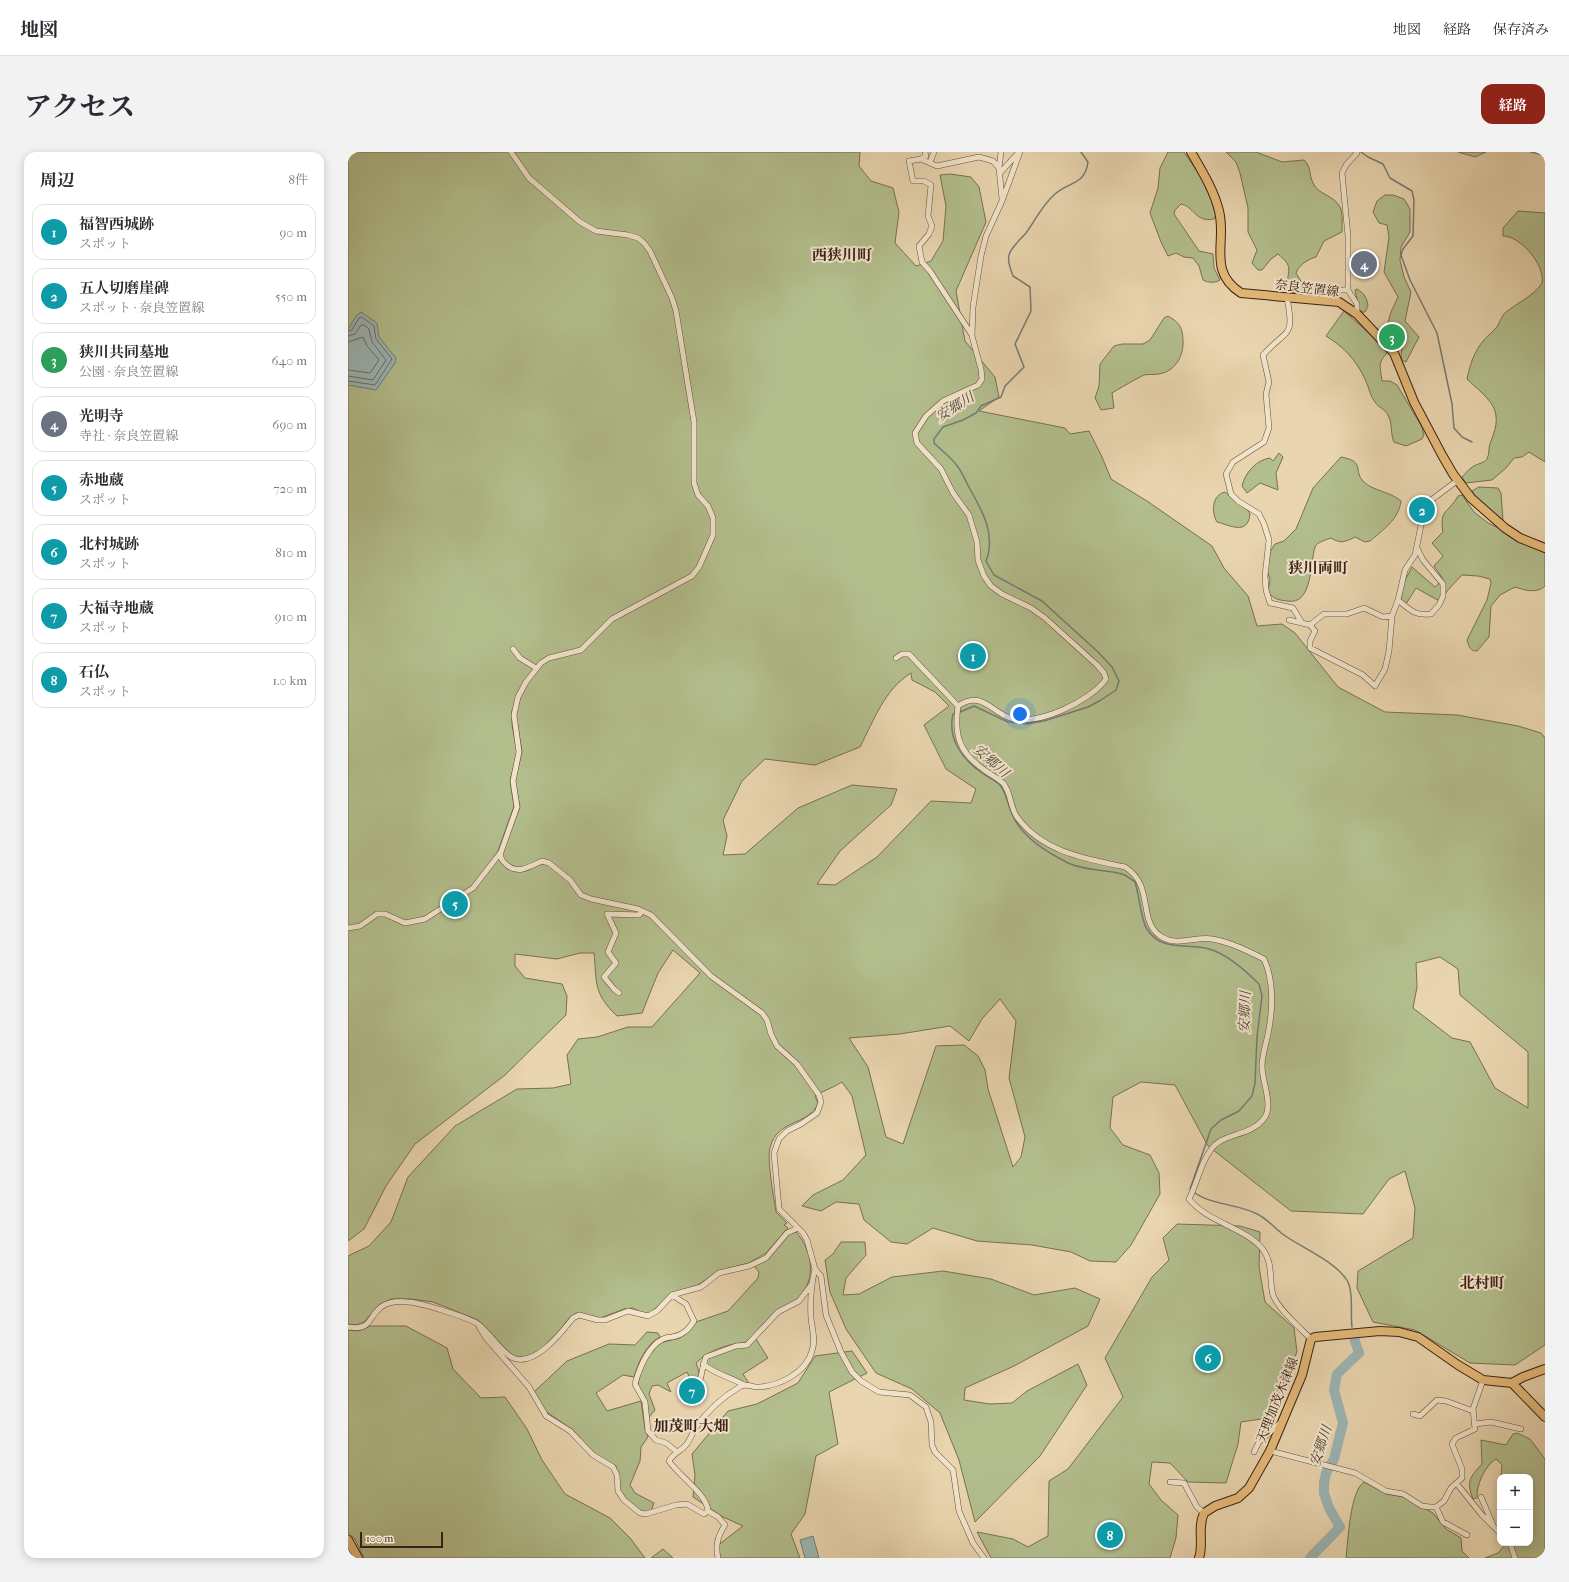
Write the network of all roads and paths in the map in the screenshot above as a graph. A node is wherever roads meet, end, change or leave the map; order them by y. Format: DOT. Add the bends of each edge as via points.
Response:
graph roads {
  1 [pos="511,152"];
  2 [pos="925,152"];
  3 [pos="934,152"];
  4 [pos="1001,152"];
  5 [pos="1020,152"];
  6 [pos="1191,152"];
  7 [pos="1356,152"];
  8 [pos="921,159"];
  9 [pos="930,162"];
  10 [pos="999,171"];
  11 [pos="1002,201"];
  12 [pos="1348,290"];
  13 [pos="1287,298"];
  14 [pos="1320,300"];
  15 [pos="1357,314"];
  16 [pos="972,336"];
  17 [pos="1458,480"];
  18 [pos="1417,548"];
  19 [pos="1545,548"];
  20 [pos="1398,600"];
  21 [pos="1392,616"];
  22 [pos="1289,620"];
  23 [pos="1302,623"];
  24 [pos="1310,625"];
  25 [pos="513,650"];
  26 [pos="896,658"];
  27 [pos="536,668"];
  28 [pos="958,708"];
  29 [pos="501,852"];
  30 [pos="642,911"];
  31 [pos="348,928"];
  32 [pos="619,993"];
  33 [pos="798,1228"];
  34 [pos="815,1269"];
  35 [pos="812,1284"];
  36 [pos="672,1295"];
  37 [pos="476,1323"];
  38 [pos="348,1327"];
  39 [pos="1311,1339"];
  40 [pos="703,1364"];
  41 [pos="1545,1369"];
  42 [pos="1483,1380"];
  43 [pos="1512,1383"];
  44 [pos="744,1385"];
  45 [pos="694,1394"];
  46 [pos="1473,1411"];
  47 [pos="1413,1414"];
  48 [pos="1545,1418"];
  49 [pos="1283,1420"];
  50 [pos="1475,1424"];
  51 [pos="1521,1429"];
  52 [pos="676,1451"];
  53 [pos="1270,1451"];
  54 [pos="1254,1452"];
  55 [pos="1170,1482"];
  56 [pos="1457,1484"];
  57 [pos="1481,1497"];
  58 [pos="1436,1507"];
  59 [pos="708,1511"];
  60 [pos="1204,1513"];
  61 [pos="1493,1526"];
  62 [pos="1497,1530"];
  63 [pos="1467,1535"];
  64 [pos="348,1540"];
  65 [pos="1511,1546"];
  66 [pos="358,1558"];
  67 [pos="718,1558"];
  68 [pos="984,1558"];
  69 [pos="1199,1558"];
  70 [pos="1514,1558"];
  1 -- 27 [label="street" via="529,178 580,222 596,231 638,238 650,251 676,311 694,422 694,483 698,495 708,506 713,518 713,535 699,567 692,576 612,619 581,650 549,658"];
  2 -- 8 [label="street" via="926,156"];
  3 -- 9 [label="street"];
  4 -- 10 [label="street"];
  5 -- 10 [label="street"];
  5 -- 11 [label="street"];
  6 -- 13 [label="main road, 奈良笠置線" via="1214,194 1220,213 1221,270 1226,280 1241,293"];
  7 -- 12 [label="street" via="1342,173 1349,242"];
  8 -- 9 [label="street"];
  8 -- 16 [label="street" via="909,161 912,181 924,181 931,185 928,216 932,226 919,246 919,255"];
  9 -- 10 [label="street" via="937,166 979,157 993,161"];
  10 -- 11 [label="street"];
  11 -- 16 [label="street" via="986,236 981,256 973,306"];
  12 -- 14 [label="street" via="1330,290"];
  12 -- 15 [label="street" via="1356,304"];
  13 -- 14 [label="main road, 奈良笠置線"];
  13 -- 23 [label="street" via="1292,321 1288,331 1263,355 1269,382 1266,394 1269,428 1264,442 1233,462 1226,474 1231,494 1238,502 1259,514 1264,524 1269,540 1265,576 1270,603 1293,608"];
  14 -- 15 [label="main road, 奈良笠置線" via="1339,302"];
  15 -- 17 [label="main road, 奈良笠置線" via="1394,353 1414,402"];
  16 -- 28 [label="street" via="982,379 978,385 943,400 926,416 915,433 915,438 941,469 953,494 969,515 977,542 978,560 991,586 1045,618 1097,666 1106,679 1101,686 1074,705 1039,718 1010,718 973,699"];
  17 -- 18 [label="street" via="1430,501 1422,519"];
  17 -- 19 [label="main road, 奈良笠置線" via="1472,498 1505,528 1520,538"];
  18 -- 20 [label="street" via="1405,570"];
  18 -- 20 [label="street" via="1442,584 1443,596 1431,614 1421,615 1411,611"];
  20 -- 21 [label="street"];
  21 -- 24 [label="street" via="1383,617 1364,608 1347,614 1324,614"];
  21 -- 24 [label="street" via="1385,669 1375,686 1363,675 1310,648 1315,631"];
  22 -- 23 [label="street"];
  23 -- 24 [label="street"];
  25 -- 27 [label="street"];
  26 -- 28 [label="street" via="902,654 909,654"];
  27 -- 29 [label="street" via="521,690 515,705 514,725 519,752 513,781 517,807"];
  28 -- 39 [label="street" via="959,743 972,760 1003,783 1016,815 1025,827 1066,854 1124,867 1133,872 1140,882 1152,930 1161,937 1171,941 1213,939 1234,945 1264,959 1271,992 1269,1032 1262,1066 1267,1113 1260,1122 1247,1131 1216,1143 1209,1152 1189,1199 1195,1206 1253,1240 1264,1251 1269,1264 1274,1296 1292,1320"];
  29 -- 30 [label="street" via="503,862 510,868 522,870 542,860 570,880 581,895"];
  29 -- 31 [label="street" via="473,888 422,920 405,923 385,914 377,914 360,926"];
  30 -- 32 [label="street" via="639,915 606,914 616,933 608,952 616,963 604,977"];
  30 -- 33 [label="street" via="651,915 710,976 762,1013 777,1046 798,1064 819,1095 821,1102 817,1113 786,1131 779,1139 774,1153 779,1209"];
  33 -- 34 [label="street" via="807,1240"];
  33 -- 36 [label="street" via="787,1233 766,1258 749,1266 726,1270 701,1287"];
  34 -- 35 [label="street"];
  34 -- 68 [label="street" via="821,1276 826,1315 852,1372 878,1392 910,1395 926,1407 931,1422 932,1445 935,1452 953,1470 959,1511 973,1544"];
  35 -- 40 [label="street" via="799,1301 778,1312 746,1344 706,1357"];
  35 -- 44 [label="street" via="814,1341 812,1352 805,1363 789,1379 757,1387"];
  36 -- 37 [label="street" via="657,1311 648,1316 628,1311 606,1320 598,1320 579,1315 573,1318 543,1351 525,1360 513,1358"];
  36 -- 52 [label="street" via="686,1304 694,1321 687,1331 663,1339 656,1345 644,1360 635,1384 646,1402 648,1431 656,1440 666,1443"];
  37 -- 38 [label="street" via="408,1302 390,1303 381,1308 366,1326"];
  37 -- 59 [label="street" via="529,1387 546,1416 570,1431 593,1455 613,1467 617,1475 618,1491 624,1500 640,1513 646,1514 687,1504 704,1514"];
  39 -- 42 [label="main road" via="1380,1331 1399,1332 1418,1337"];
  39 -- 49 [label="main road, 天理加茂木津線" via="1302,1374"];
  40 -- 44 [label="street" via="712,1371"];
  40 -- 45 [label="street" via="698,1388"];
  41 -- 43 [label="main road"];
  42 -- 43 [label="main road"];
  42 -- 46 [label="street"];
  43 -- 48 [label="main road"];
  44 -- 52 [label="street" via="714,1406 698,1424 685,1445"];
  46 -- 47 [label="street" via="1437,1400 1420,1416"];
  46 -- 50 [label="street"];
  49 -- 53 [label="main road, 天理加茂木津線"];
  49 -- 54 [label="street" via="1259,1442"];
  50 -- 51 [label="street" via="1491,1422"];
  50 -- 56 [label="street" via="1475,1429 1452,1444 1462,1469 1462,1478"];
  52 -- 59 [label="street" via="669,1462 706,1502"];
  53 -- 58 [label="street" via="1355,1473 1386,1491 1402,1494 1422,1506"];
  53 -- 60 [label="main road, 天理加茂木津線" via="1244,1494"];
  55 -- 60 [label="street" via="1184,1483 1197,1507"];
  56 -- 58 [label="street" via="1451,1488 1444,1502"];
  56 -- 61 [label="street"];
  57 -- 61 [label="street" via="1494,1522"];
  58 -- 63 [label="street" via="1443,1522"];
  59 -- 67 [label="street" via="725,1525 717,1541"];
  60 -- 69 [label="main road"];
  61 -- 62 [label="street"];
  64 -- 66 [label="main road"];
  65 -- 70 [label="street"];
}
